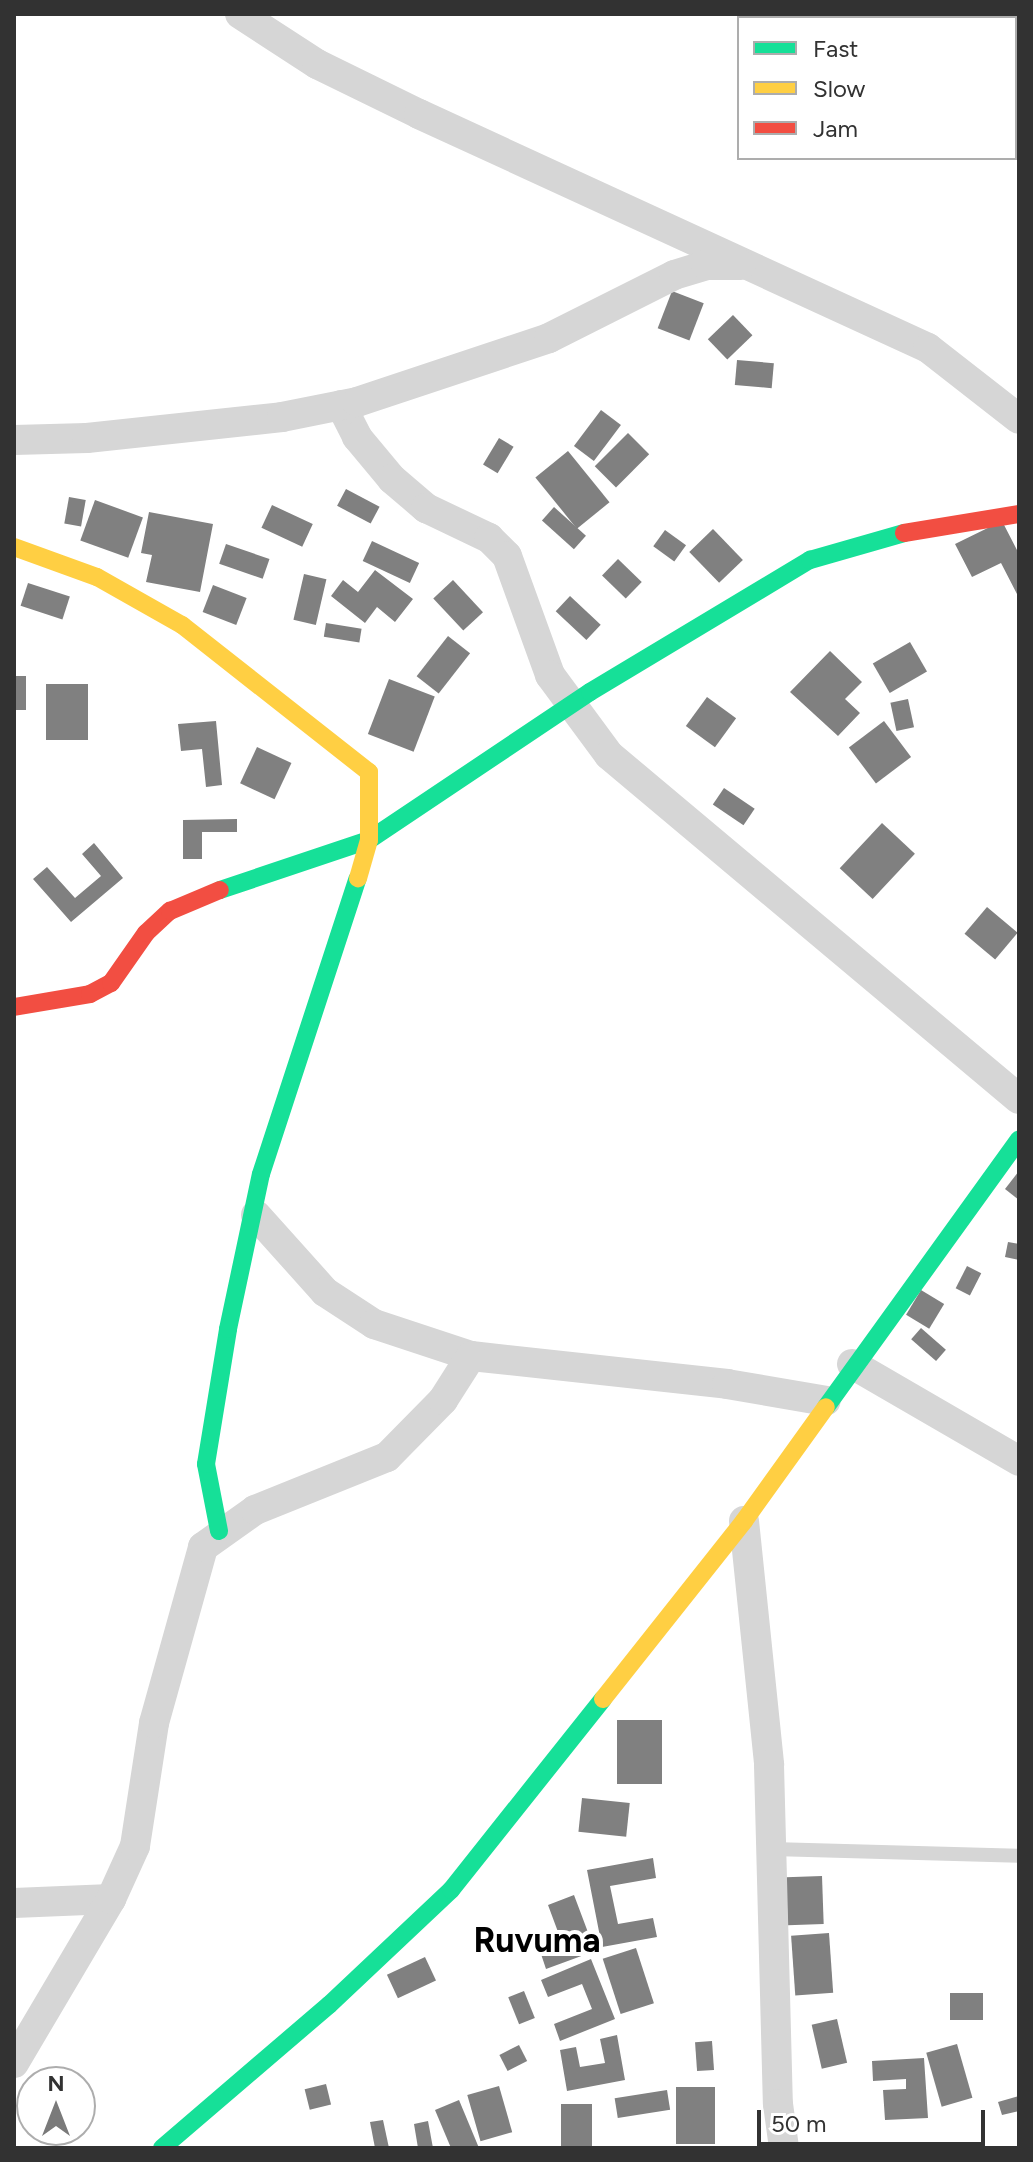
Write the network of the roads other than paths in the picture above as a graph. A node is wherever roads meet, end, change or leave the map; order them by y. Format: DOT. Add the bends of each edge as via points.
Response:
graph roads {
  1 [pos="240,14"];
  2 [pos="751,265"];
  3 [pos="341,405"];
  4 [pos="1019,419"];
  5 [pos="14,440"];
  6 [pos="1019,514"];
  7 [pos="14,547"];
  8 [pos="572,706"];
  9 [pos="369,840"];
  10 [pos="14,1007"];
  11 [pos="1019,1099"];
  12 [pos="1019,1139"];
  13 [pos="256,1215"];
  14 [pos="471,1356"];
  15 [pos="852,1364"];
  16 [pos="826,1401"];
  17 [pos="1019,1461"];
  18 [pos="744,1521"];
  19 [pos="219,1531"];
  20 [pos="772,1849"];
  21 [pos="1019,1856"];
  22 [pos="111,1899"];
  23 [pos="14,1903"];
  24 [pos="14,2063"];
  25 [pos="162,2148"];
  26 [pos="784,2148"];
  1 -- 2 [label="street" via="317,64 406,108"];
  2 -- 3 [label="street" via="706,265 674,275 549,338 439,378"];
  2 -- 4 [label="street" via="928,348"];
  3 -- 5 [label="street" via="282,417"];
  3 -- 8 [label="street" via="357,437 392,479 426,508 489,538 507,556 550,675"];
  6 -- 8 [label="street" via="894,535 810,560"];
  7 -- 9 [label="street" via="97,577 182,625 314,724 369,772 374,803"];
  8 -- 9 [label="street"];
  8 -- 11 [label="street" via="609,755 674,814 868,968"];
  9 -- 10 [label="street" via="170,911 146,933 111,983 90,994"];
  9 -- 13 [label="street" via="301,1064 278,1118"];
  12 -- 15 [label="street"];
  13 -- 14 [label="street" via="325,1292 374,1324"];
  13 -- 19 [label="street" via="208,1439 209,1493"];
  14 -- 16 [label="street" via="727,1384"];
  14 -- 19 [label="street" via="443,1400 387,1457 255,1510"];
  15 -- 16 [label="street"];
  15 -- 17 [label="street"];
  16 -- 18 [label="street"];
  18 -- 20 [label="street" via="769,1765"];
  18 -- 25 [label="street" via="451,1890 329,2005"];
  19 -- 22 [label="street" via="203,1547 191,1580 154,1723 135,1846"];
  20 -- 21 [label="lane"];
  20 -- 26 [label="street" via="778,2104"];
  22 -- 23 [label="street"];
  22 -- 24 [label="street"];
}
